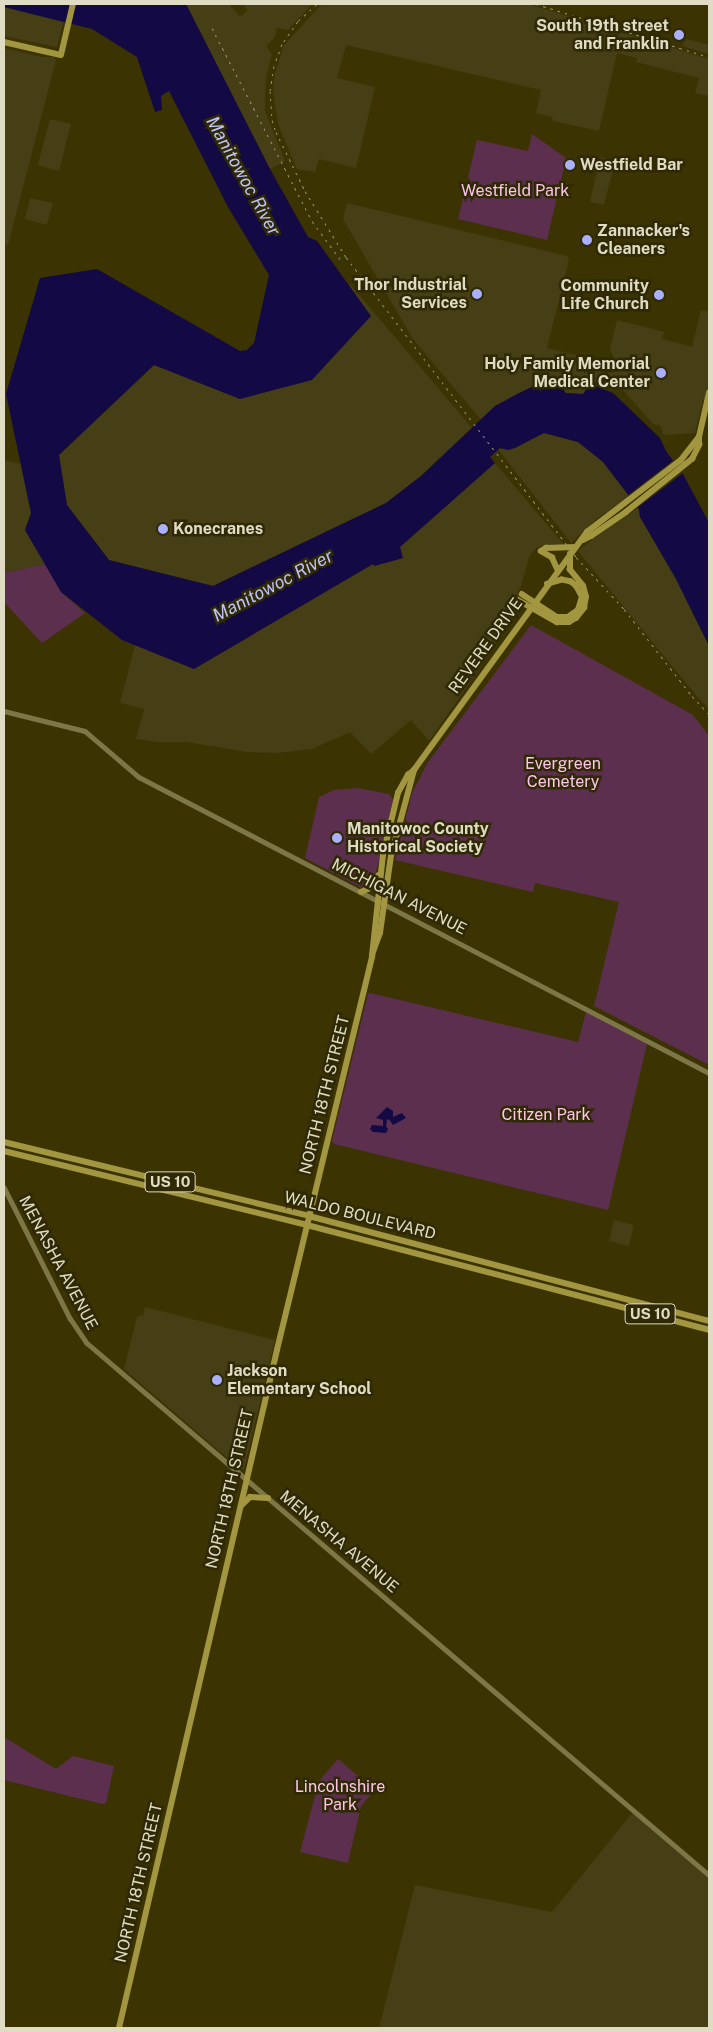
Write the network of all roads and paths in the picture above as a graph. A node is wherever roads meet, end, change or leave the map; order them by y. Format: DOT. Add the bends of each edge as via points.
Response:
graph roads {
  1 [pos="73,4"];
  2 [pos="4,42"];
  3 [pos="709,393"];
  4 [pos="699,437"];
  5 [pos="583,540"];
  6 [pos="575,547"];
  7 [pos="570,554"];
  8 [pos="558,570"];
  9 [pos="548,584"];
  10 [pos="4,711"];
  11 [pos="414,770"];
  12 [pos="398,793"];
  13 [pos="406,795"];
  14 [pos="381,870"];
  15 [pos="361,892"];
  16 [pos="377,900"];
  17 [pos="385,904"];
  18 [pos="372,956"];
  19 [pos="709,1073"];
  20 [pos="4,1142"];
  21 [pos="4,1151"];
  22 [pos="4,1187"];
  23 [pos="309,1216"];
  24 [pos="307,1225"];
  25 [pos="709,1320"];
  26 [pos="709,1330"];
  27 [pos="247,1480"];
  28 [pos="268,1498"];
  29 [pos="241,1507"];
  30 [pos="709,1875"];
  31 [pos="119,2028"];
  1 -- 2 [label="main road" via="61,55"];
  3 -- 4 [label="main road, REVERE DRIVE"];
  4 -- 5 [label="main road, REVERE DRIVE" via="676,464 587,532"];
  4 -- 5 [label="main road, REVERE DRIVE" via="694,456 680,469"];
  5 -- 6 [label="main road, REVERE DRIVE"];
  6 -- 7 [label="main road, REVERE DRIVE"];
  6 -- 8 [label="main road" via="546,548 541,552 552,556"];
  7 -- 8 [label="main road, REVERE DRIVE"];
  7 -- 9 [label="main road" via="570,570 583,586 586,597 584,608 576,618 569,622 556,622 520,597 557,617 568,617 578,610 582,597 576,586 562,580"];
  8 -- 9 [label="main road, REVERE DRIVE"];
  9 -- 11 [label="main road, REVERE DRIVE"];
  10 -- 15 [label="street, MICHIGAN AVENUE" via="85,731 139,777"];
  11 -- 12 [label="main road, REVERE DRIVE"];
  11 -- 13 [label="main road, REVERE DRIVE"];
  12 -- 14 [label="main road, NORTH 18TH STREET"];
  13 -- 17 [label="main road, NORTH 18TH STREET" via="391,856"];
  14 -- 15 [label="main road" via="372,887"];
  14 -- 16 [label="main road, NORTH 18TH STREET"];
  15 -- 16 [label="street, MICHIGAN AVENUE"];
  16 -- 17 [label="street, MICHIGAN AVENUE"];
  16 -- 18 [label="main road, NORTH 18TH STREET"];
  17 -- 18 [label="main road, NORTH 18TH STREET"];
  17 -- 19 [label="street, MICHIGAN AVENUE"];
  18 -- 23 [label="main road, NORTH 18TH STREET"];
  20 -- 23 [label="main road, WALDO BOULEVARD / US 10"];
  21 -- 24 [label="main road, WALDO BOULEVARD / US 10"];
  22 -- 27 [label="street, MENASHA AVENUE" via="70,1318 87,1342"];
  23 -- 24 [label="main road, NORTH 18TH STREET"];
  23 -- 25 [label="main road, WALDO BOULEVARD / US 10"];
  24 -- 26 [label="main road, WALDO BOULEVARD / US 10"];
  24 -- 27 [label="main road, NORTH 18TH STREET"];
  27 -- 28 [label="street, MENASHA AVENUE"];
  27 -- 29 [label="main road, NORTH 18TH STREET"];
  28 -- 29 [label="main road" via="250,1497"];
  28 -- 30 [label="street, MENASHA AVENUE"];
  29 -- 31 [label="main road, NORTH 18TH STREET"];
}
